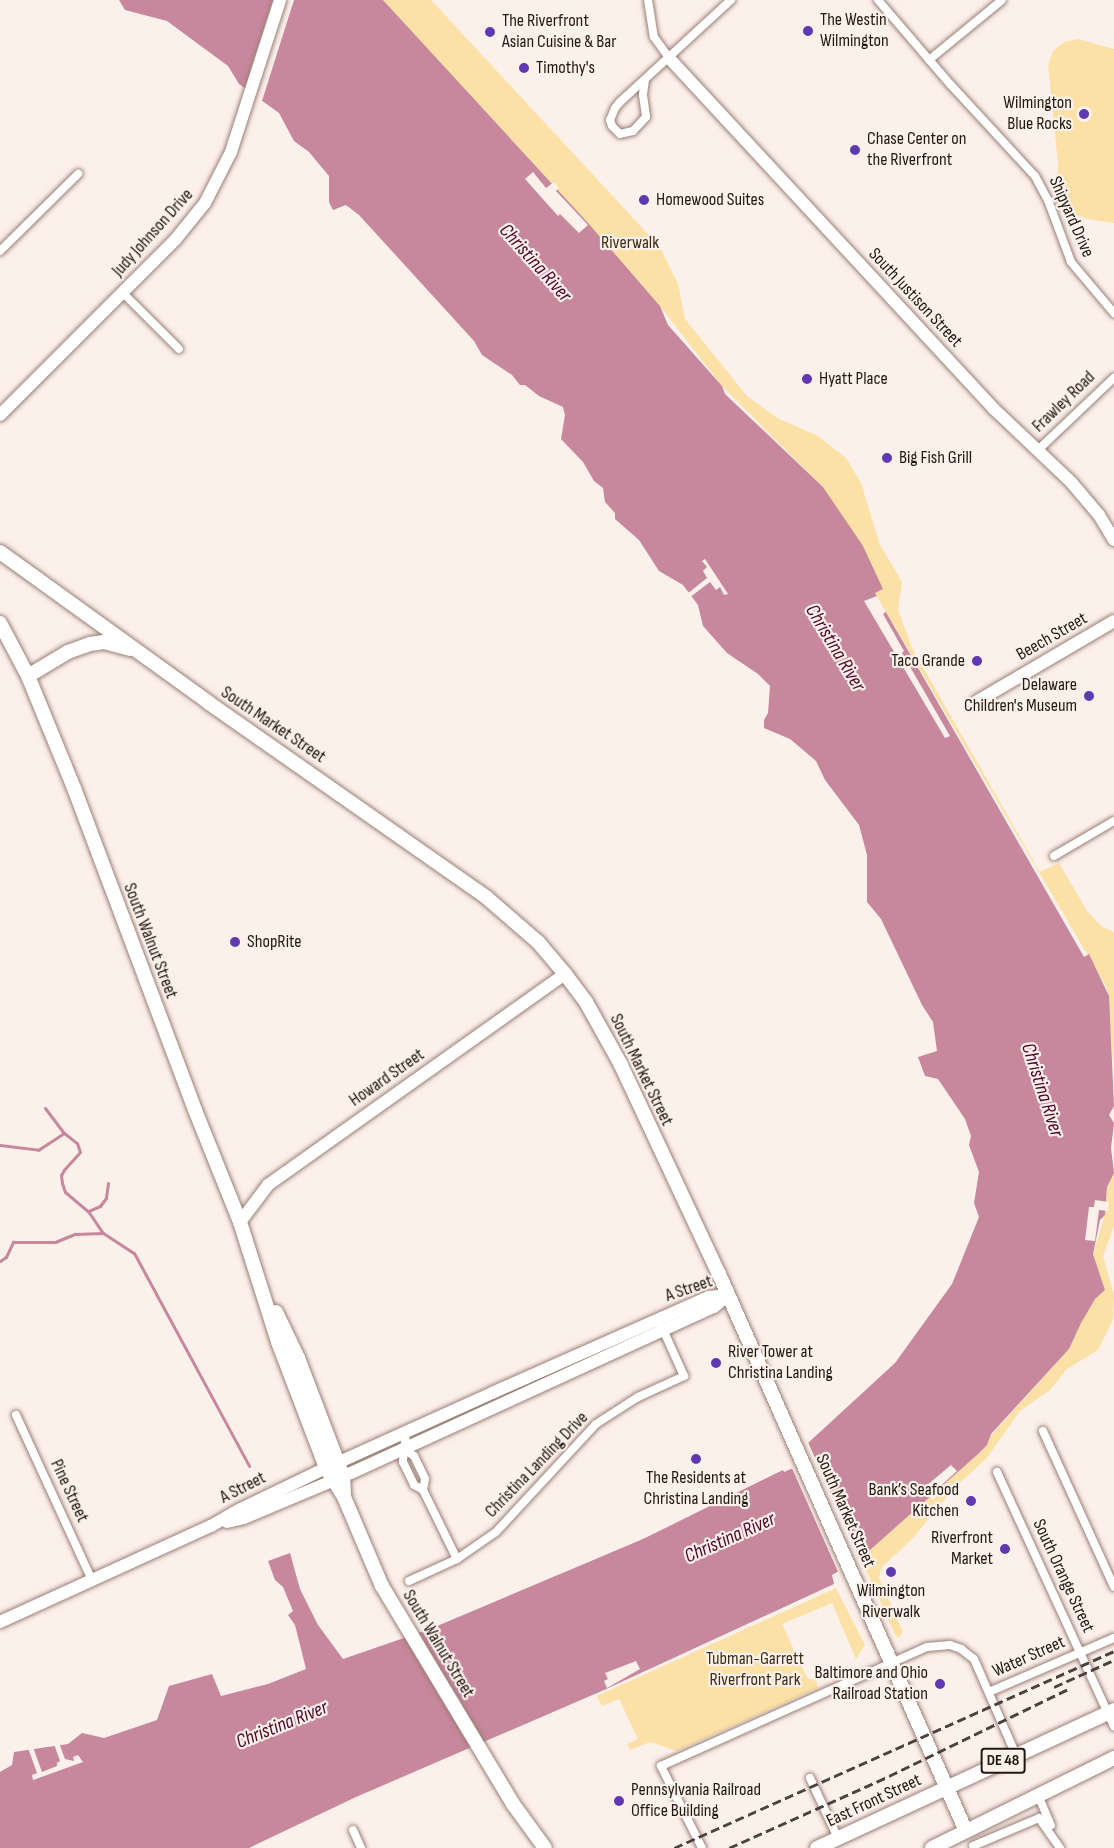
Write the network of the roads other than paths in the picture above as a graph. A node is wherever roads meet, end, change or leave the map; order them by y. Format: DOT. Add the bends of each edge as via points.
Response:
graph roads {
  1 [pos="280,0"];
  2 [pos="648,0"];
  3 [pos="731,0"];
  4 [pos="878,0"];
  5 [pos="1002,0"];
  6 [pos="669,58"];
  7 [pos="929,60"];
  8 [pos="645,80"];
  9 [pos="78,174"];
  10 [pos="0,251"];
  11 [pos="123,293"];
  12 [pos="1114,313"];
  13 [pos="179,350"];
  14 [pos="1114,378"];
  15 [pos="0,415"];
  16 [pos="1038,450"];
  17 [pos="1114,540"];
  18 [pos="0,552"];
  19 [pos="1114,621"];
  20 [pos="0,623"];
  21 [pos="138,651"];
  22 [pos="28,676"];
  23 [pos="976,702"];
  24 [pos="1114,821"];
  25 [pos="1054,856"];
  26 [pos="565,975"];
  27 [pos="240,1222"];
  28 [pos="728,1295"];
  29 [pos="661,1325"];
  30 [pos="16,1415"];
  31 [pos="1042,1431"];
  32 [pos="406,1432"];
  33 [pos="404,1449"];
  34 [pos="334,1472"];
  35 [pos="997,1472"];
  36 [pos="457,1559"];
  37 [pos="92,1580"];
  38 [pos="409,1581"];
  39 [pos="1114,1587"];
  40 [pos="0,1622"];
  41 [pos="1114,1638"];
  42 [pos="1080,1653"];
  43 [pos="892,1662"];
  44 [pos="989,1692"];
  45 [pos="1111,1711"];
  46 [pos="1114,1726"];
  47 [pos="1016,1755"];
  48 [pos="1114,1758"];
  49 [pos="810,1778"];
  50 [pos="947,1787"];
  51 [pos="1038,1795"];
  52 [pos="513,1804"];
  53 [pos="353,1830"];
  54 [pos="966,1831"];
  55 [pos="840,1843"];
  56 [pos="973,1847"];
  57 [pos="361,1848"];
  58 [pos="535,1848"];
  59 [pos="545,1848"];
  60 [pos="702,1848"];
  61 [pos="817,1848"];
  62 [pos="932,1848"];
  63 [pos="1060,1848"];
  1 -- 11 [label="street, Judy Johnson Drive" via="227,163 205,203 182,233"];
  2 -- 6 [label="street" via="654,37"];
  3 -- 6 [label="street"];
  4 -- 7 [label="street, Shipyard Drive"];
  5 -- 7 [label="street"];
  6 -- 8 [label="street"];
  6 -- 16 [label="street, South Justison Street" via="994,409"];
  7 -- 12 [label="street, Shipyard Drive" via="1035,176 1071,262"];
  8 -- 8 [label="street" via="612,112 612,126 620,134 633,131 646,117"];
  9 -- 10 [label="street"];
  11 -- 13 [label="street"];
  11 -- 15 [label="street, Judy Johnson Drive"];
  14 -- 16 [label="street, Frawley Road"];
  16 -- 17 [label="street, South Justison Street" via="1087,499"];
  18 -- 21 [label="main road, South Market Street"];
  19 -- 23 [label="street, Beech Street"];
  20 -- 22 [label="main road, South Walnut Street"];
  21 -- 22 [label="main road" via="104,642 90,644"];
  21 -- 26 [label="main road, South Market Street" via="496,904 538,942"];
  22 -- 27 [label="main road, South Walnut Street"];
  24 -- 25 [label="street"];
  26 -- 27 [label="street, Howard Street" via="268,1185"];
  26 -- 28 [label="main road, South Market Street" via="586,1002 621,1065"];
  27 -- 34 [label="main road, South Walnut Street" via="278,1342"];
  28 -- 29 [label="street, A Street" via="717,1306"];
  28 -- 43 [label="main road, South Market Street"];
  29 -- 32 [label="street, A Street"];
  29 -- 33 [label="street, A Street"];
  29 -- 36 [label="street, Christina Landing Drive" via="684,1376 638,1397 589,1430 500,1528"];
  30 -- 37 [label="street, Pine Street"];
  31 -- 39 [label="street"];
  32 -- 33 [label="street"];
  32 -- 34 [label="street, A Street"];
  33 -- 34 [label="street, A Street"];
  33 -- 36 [label="street" via="403,1461 410,1477 423,1490"];
  34 -- 37 [label="street, A Street" via="241,1509"];
  34 -- 52 [label="main road, South Walnut Street" via="388,1596"];
  35 -- 42 [label="street, South Orange Street"];
  36 -- 38 [label="street, Christina Landing Drive"];
  37 -- 40 [label="street, A Street"];
  41 -- 42 [label="street, Water Street"];
  42 -- 44 [label="street, Water Street"];
  42 -- 45 [label="street, South Orange Street"];
  43 -- 44 [label="street" via="927,1647 950,1645 974,1659"];
  43 -- 50 [label="main road, South Market Street"];
  43 -- 60 [label="street" via="661,1766"];
  44 -- 47 [label="street"];
  45 -- 46 [label="street, South Orange Street"];
  45 -- 47 [label="main road, DE 48"];
  47 -- 50 [label="main road, DE 48"];
  48 -- 51 [label="main road"];
  49 -- 55 [label="street"];
  50 -- 54 [label="main road, South Market Street"];
  50 -- 55 [label="main road, East Front Street / DE 48"];
  51 -- 54 [label="main road"];
  51 -- 63 [label="street"];
  52 -- 58 [label="main road, South Walnut Street"];
  52 -- 59 [label="main road, South Walnut Street"];
  53 -- 57 [label="street"];
  54 -- 56 [label="street"];
  54 -- 62 [label="main road"];
  55 -- 61 [label="main road, East Front Street / DE 48"];
  56 -- 63 [label="street" via="1039,1818"];
}
